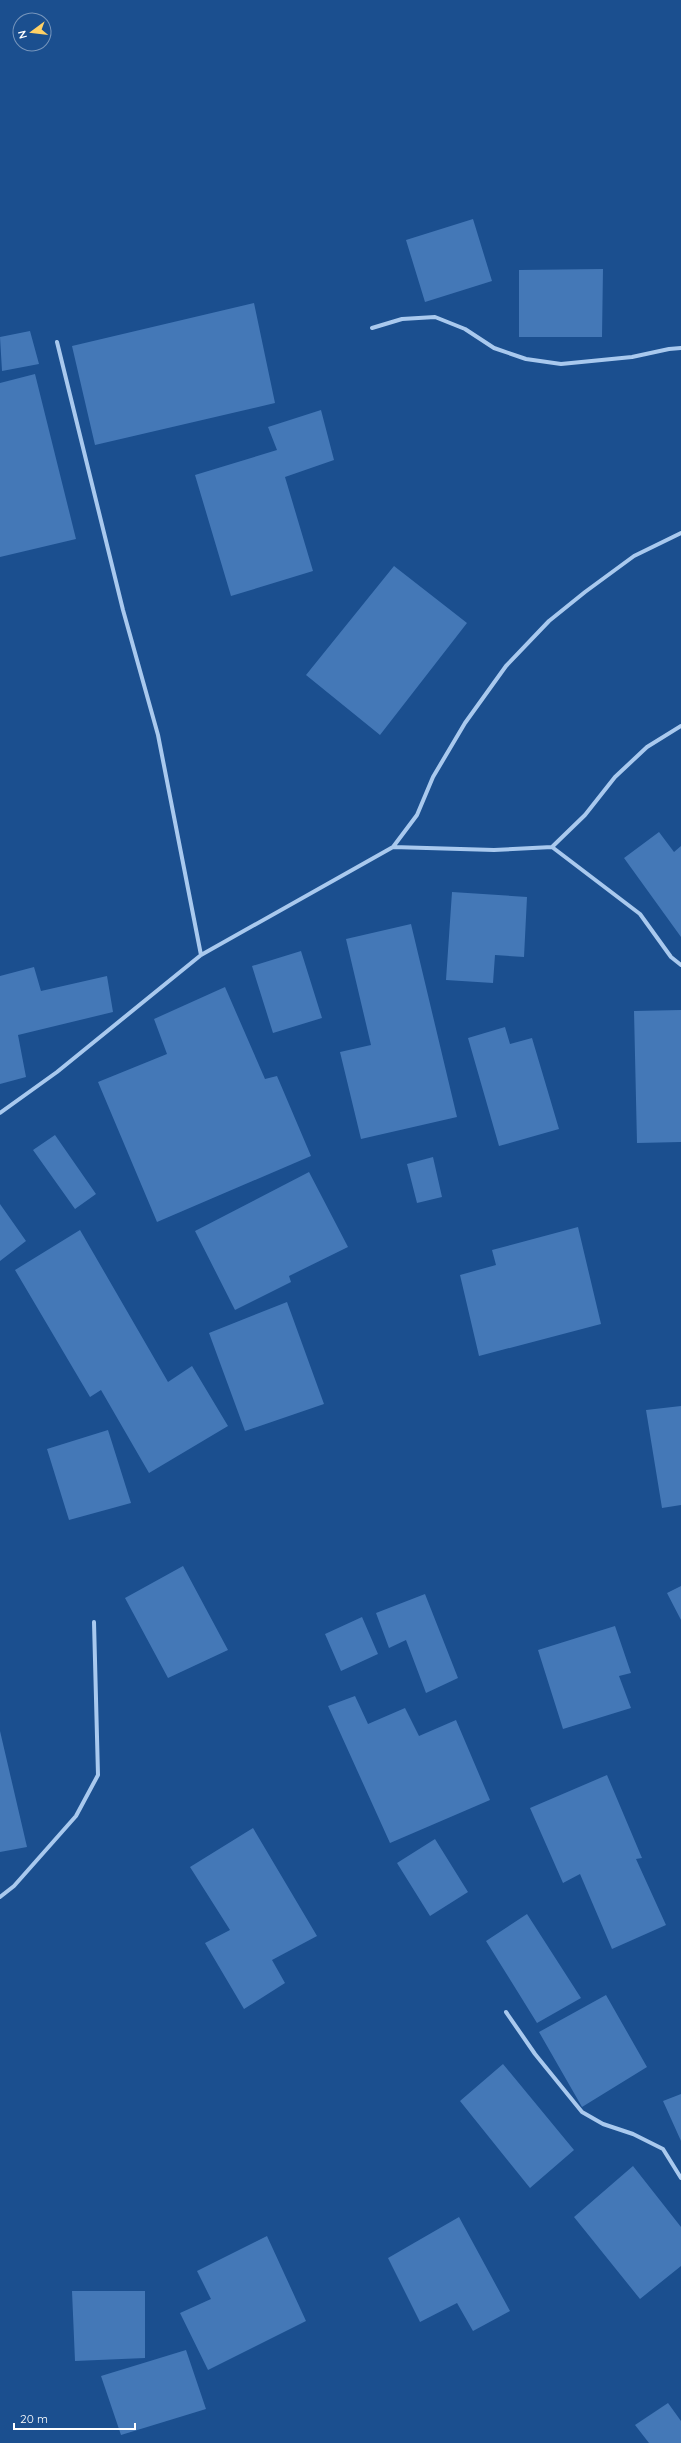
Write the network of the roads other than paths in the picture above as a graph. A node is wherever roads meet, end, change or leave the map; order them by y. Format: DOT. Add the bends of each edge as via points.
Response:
graph roads {
  1 [pos="372,328"];
  2 [pos="56,342"];
  3 [pos="681,348"];
  4 [pos="681,533"];
  5 [pos="681,726"];
  6 [pos="393,847"];
  7 [pos="552,847"];
  8 [pos="201,955"];
  9 [pos="681,965"];
  10 [pos="0,1113"];
  11 [pos="94,1622"];
  12 [pos="0,1897"];
  13 [pos="506,2012"];
  14 [pos="681,2178"];
  1 -- 3 [label="street" via="402,319 435,317 465,329 494,348 526,359 561,364 632,357 669,348"];
  2 -- 8 [label="street" via="123,610 158,735"];
  4 -- 6 [label="street" via="634,556 585,592 549,621 506,666 465,723 433,777 417,815"];
  5 -- 7 [label="street" via="647,747 615,777 584,815"];
  6 -- 7 [label="street" via="494,850"];
  6 -- 8 [label="street"];
  7 -- 9 [label="street" via="640,914 671,957"];
  8 -- 10 [label="street" via="57,1072"];
  11 -- 12 [label="street" via="98,1775 76,1816 14,1886"];
  13 -- 14 [label="street" via="535,2054 582,2112 603,2124 633,2134 663,2149"];
}
